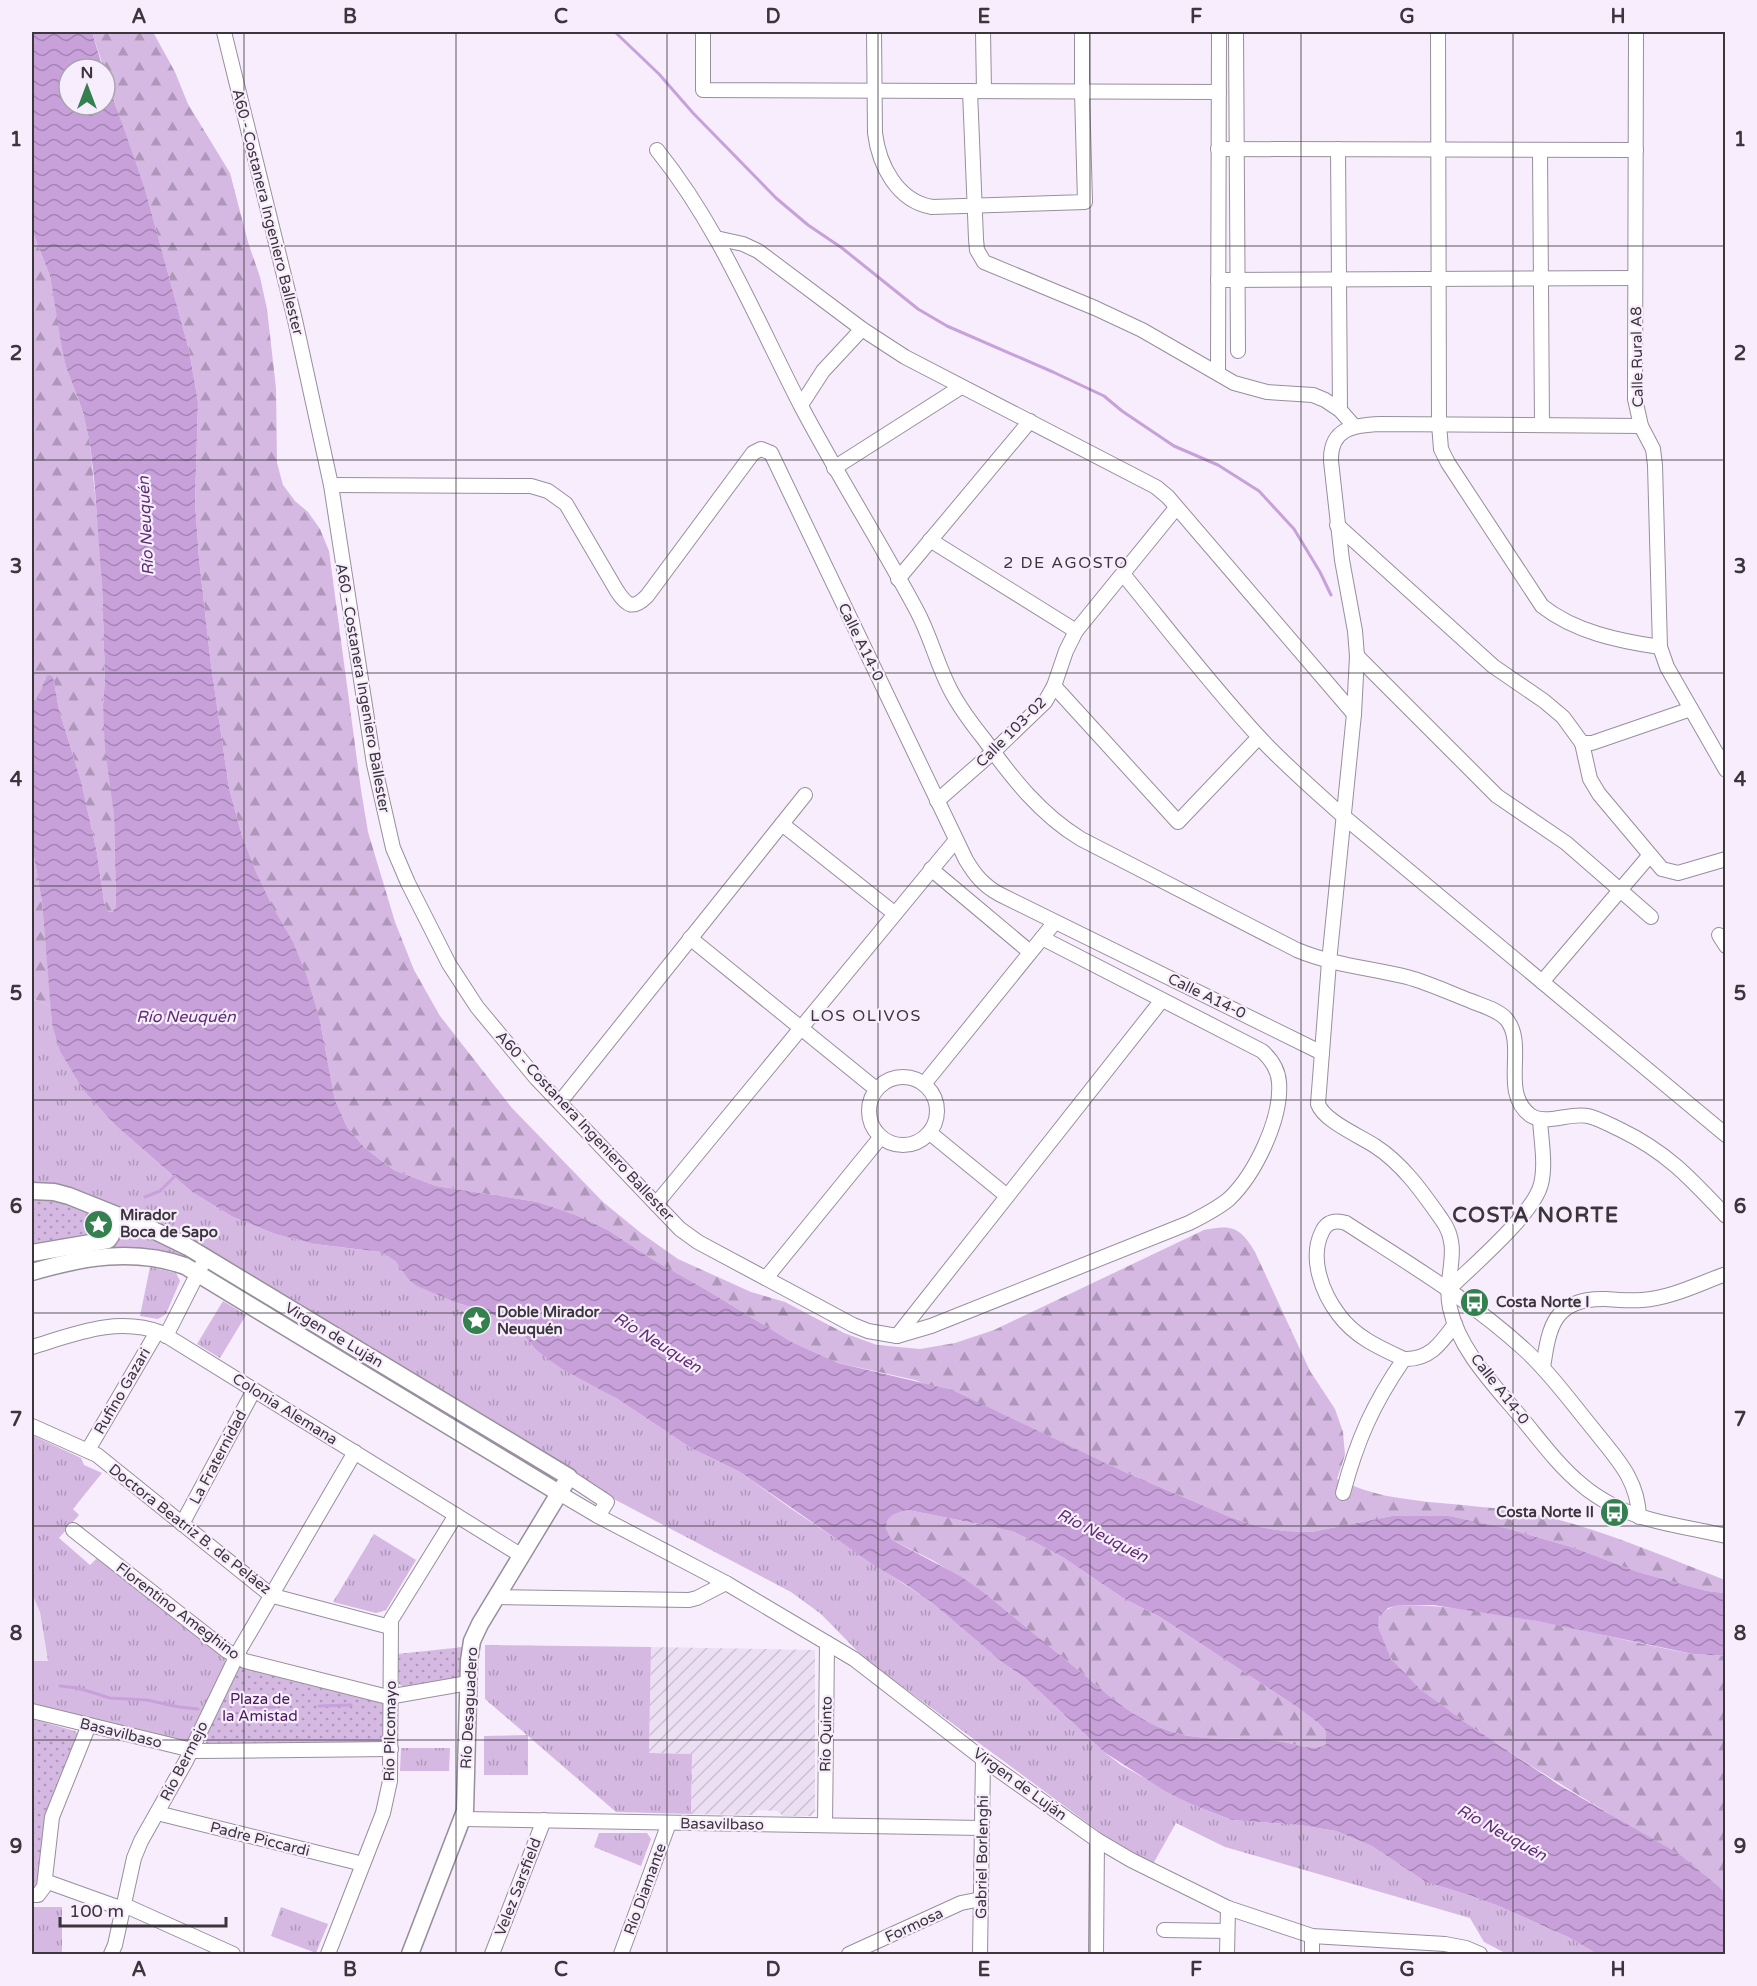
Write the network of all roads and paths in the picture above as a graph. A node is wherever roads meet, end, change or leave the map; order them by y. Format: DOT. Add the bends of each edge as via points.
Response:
graph roads {
  1 [pos="224,32"];
  2 [pos="703,32"];
  3 [pos="874,32"];
  4 [pos="983,32"];
  5 [pos="1082,32"];
  6 [pos="1219,32"];
  7 [pos="1236,32"];
  8 [pos="1438,32"];
  9 [pos="1636,32"];
  10 [pos="874,91"];
  11 [pos="970,91"];
  12 [pos="984,91"];
  13 [pos="1082,92"];
  14 [pos="1219,92"];
  15 [pos="1218,149"];
  16 [pos="1237,149"];
  17 [pos="1338,149"];
  18 [pos="657,150"];
  19 [pos="1438,150"];
  20 [pos="1540,150"];
  21 [pos="1636,150"];
  22 [pos="975,205"];
  23 [pos="716,238"];
  24 [pos="1635,278"];
  25 [pos="1339,279"];
  26 [pos="1438,279"];
  27 [pos="1541,279"];
  28 [pos="1218,280"];
  29 [pos="1238,280"];
  30 [pos="862,329"];
  31 [pos="1238,351"];
  32 [pos="1218,373"];
  33 [pos="961,387"];
  34 [pos="801,405"];
  35 [pos="1340,410"];
  36 [pos="1030,421"];
  37 [pos="1439,424"];
  38 [pos="1542,425"];
  39 [pos="1354,426"];
  40 [pos="1641,426"];
  41 [pos="834,468"];
  42 [pos="331,485"];
  43 [pos="1176,508"];
  44 [pos="1337,525"];
  45 [pos="930,540"];
  46 [pos="1123,574"];
  47 [pos="898,579"];
  48 [pos="1076,631"];
  49 [pos="1660,647"];
  50 [pos="1357,656"];
  51 [pos="1054,686"];
  52 [pos="1691,709"];
  53 [pos="1354,714"];
  54 [pos="1259,737"];
  55 [pos="1582,743"];
  56 [pos="993,752"];
  57 [pos="1725,770"];
  58 [pos="805,795"];
  59 [pos="937,801"];
  60 [pos="1343,816"];
  61 [pos="782,824"];
  62 [pos="956,840"];
  63 [pos="1650,855"];
  64 [pos="1725,859"];
  65 [pos="931,870"];
  66 [pos="1619,889"];
  67 [pos="894,913"];
  68 [pos="1651,917"];
  69 [pos="1055,922"];
  70 [pos="690,938"];
  71 [pos="1042,938"];
  72 [pos="1030,952"];
  73 [pos="1329,962"];
  74 [pos="1542,982"];
  75 [pos="1161,1000"];
  76 [pos="801,1028"];
  77 [pos="1322,1053"];
  78 [pos="924,1084"];
  79 [pos="876,1089"];
  80 [pos="560,1102"];
  81 [pos="1540,1119"];
  82 [pos="930,1133"];
  83 [pos="1725,1136"];
  84 [pos="880,1138"];
  85 [pos="32,1191"];
  86 [pos="1007,1196"];
  87 [pos="656,1204"];
  88 [pos="101,1209"];
  89 [pos="1725,1216"];
  90 [pos="32,1253"];
  91 [pos="206,1257"];
  92 [pos="32,1272"];
  93 [pos="198,1273"];
  94 [pos="1725,1274"];
  95 [pos="766,1278"];
  96 [pos="1448,1290"];
  97 [pos="1455,1324"];
  98 [pos="162,1334"];
  99 [pos="897,1336"];
  100 [pos="32,1347"];
  101 [pos="1404,1359"];
  102 [pos="1543,1368"];
  103 [pos="254,1390"];
  104 [pos="32,1426"];
  105 [pos="88,1450"];
  106 [pos="355,1452"];
  107 [pos="569,1477"];
  108 [pos="559,1493"];
  109 [pos="1342,1493"];
  110 [pos="456,1515"];
  111 [pos="597,1516"];
  112 [pos="1639,1517"];
  113 [pos="182,1524"];
  114 [pos="74,1530"];
  115 [pos="1725,1536"];
  116 [pos="522,1556"];
  117 [pos="726,1583"];
  118 [pos="272,1594"];
  119 [pos="496,1597"];
  120 [pos="390,1627"];
  121 [pos="827,1643"];
  122 [pos="236,1657"];
  123 [pos="468,1683"];
  124 [pos="392,1697"];
  125 [pos="32,1711"];
  126 [pos="89,1725"];
  127 [pos="391,1749"];
  128 [pos="191,1750"];
  129 [pos="983,1758"];
  130 [pos="157,1813"];
  131 [pos="463,1819"];
  132 [pos="544,1820"];
  133 [pos="669,1822"];
  134 [pos="825,1825"];
  135 [pos="982,1828"];
  136 [pos="1097,1840"];
  137 [pos="363,1864"];
  138 [pos="45,1881"];
  139 [pos="32,1895"];
  140 [pos="981,1899"];
  141 [pos="124,1907"];
  142 [pos="1228,1908"];
  143 [pos="1164,1930"];
  144 [pos="1227,1931"];
  145 [pos="1312,1936"];
  146 [pos="111,1954"];
  147 [pos="232,1954"];
  148 [pos="328,1954"];
  149 [pos="410,1954"];
  150 [pos="492,1954"];
  151 [pos="621,1954"];
  152 [pos="851,1954"];
  153 [pos="980,1954"];
  154 [pos="1096,1954"];
  155 [pos="1227,1954"];
  156 [pos="1312,1954"];
  157 [pos="1480,1954"];
  1 -- 42 [label="street, A60 - Costanera Ingeniero Ballester"];
  2 -- 10 [label="street" via="703,90"];
  3 -- 10 [label="street"];
  4 -- 12 [label="street"];
  5 -- 13 [label="street"];
  6 -- 14 [label="street"];
  7 -- 16 [label="street"];
  8 -- 19 [label="street"];
  9 -- 21 [label="street, Calle Rural A8"];
  10 -- 11 [label="street"];
  10 -- 22 [label="street" via="877,149 901,191 920,205"];
  11 -- 12 [label="street"];
  11 -- 22 [label="street"];
  12 -- 13 [label="street"];
  13 -- 14 [label="street"];
  13 -- 22 [label="street" via="1085,202"];
  14 -- 15 [label="street"];
  15 -- 16 [label="street"];
  15 -- 28 [label="street"];
  16 -- 17 [label="street"];
  16 -- 29 [label="street"];
  17 -- 19 [label="street"];
  17 -- 25 [label="street"];
  18 -- 23 [label="street"];
  19 -- 20 [label="street"];
  19 -- 26 [label="street"];
  20 -- 21 [label="street"];
  20 -- 27 [label="street"];
  21 -- 24 [label="street, Calle Rural A8"];
  22 -- 32 [label="street" via="977,250 984,262 1142,330"];
  23 -- 30 [label="street" via="758,251"];
  23 -- 34 [label="street"];
  24 -- 27 [label="street"];
  24 -- 40 [label="street, Calle Rural A8" via="1635,399"];
  25 -- 26 [label="street"];
  25 -- 29 [label="street"];
  25 -- 35 [label="street"];
  26 -- 27 [label="street"];
  26 -- 37 [label="street"];
  27 -- 38 [label="street"];
  28 -- 29 [label="street"];
  28 -- 32 [label="street"];
  29 -- 31 [label="street"];
  30 -- 33 [label="street"];
  30 -- 34 [label="street" via="823,371"];
  32 -- 35 [label="street" via="1250,389 1313,395"];
  33 -- 36 [label="street"];
  33 -- 41 [label="street"];
  34 -- 41 [label="street"];
  35 -- 39 [label="street"];
  36 -- 43 [label="street" via="1156,487"];
  36 -- 45 [label="street"];
  37 -- 38 [label="street"];
  37 -- 39 [label="street"];
  37 -- 49 [label="street" via="1441,449 1448,463 1542,606 1576,627"];
  38 -- 40 [label="street"];
  39 -- 44 [label="street" via="1338,436 1331,451"];
  40 -- 49 [label="street, Calle Rural A8" via="1653,449 1655,465"];
  41 -- 47 [label="street"];
  42 -- 59 [label="street, Calle A14-0" via="531,486 548,491 566,504 616,591 633,605 647,596 753,453 760,449 771,453"];
  42 -- 80 [label="street, A60 - Costanera Ingeniero Ballester" via="374,764 393,848 449,964 477,1007"];
  43 -- 46 [label="street, Calle 103-02"];
  43 -- 53 [label="street"];
  44 -- 50 [label="street"];
  44 -- 55 [label="street" via="1493,666 1563,717"];
  45 -- 47 [label="street"];
  45 -- 48 [label="street"];
  46 -- 48 [label="street, Calle 103-02"];
  46 -- 54 [label="street"];
  47 -- 56 [label="street" via="919,614 950,690"];
  48 -- 51 [label="street, Calle 103-02"];
  49 -- 52 [label="street, Calle Rural A8"];
  50 -- 53 [label="street"];
  50 -- 66 [label="street" via="1497,796 1566,843"];
  51 -- 54 [label="street" via="1178,822"];
  51 -- 56 [label="street, Calle 103-02" via="1045,702"];
  52 -- 55 [label="street"];
  52 -- 57 [label="street, Calle Rural A8"];
  53 -- 60 [label="street"];
  54 -- 60 [label="street"];
  55 -- 63 [label="street" via="1590,779 1599,794"];
  56 -- 59 [label="street, Calle 103-02"];
  56 -- 73 [label="street" via="1043,812 1080,839 1278,941"];
  58 -- 61 [label="street"];
  59 -- 62 [label="street, Calle A14-0"];
  60 -- 73 [label="street"];
  60 -- 74 [label="street"];
  61 -- 67 [label="street"];
  61 -- 70 [label="street"];
  62 -- 65 [label="street"];
  62 -- 69 [label="street, Calle A14-0" via="986,887"];
  63 -- 64 [label="street" via="1662,869 1678,873"];
  63 -- 66 [label="street"];
  65 -- 67 [label="street"];
  65 -- 72 [label="street"];
  66 -- 68 [label="street"];
  66 -- 74 [label="street"];
  67 -- 76 [label="street"];
  69 -- 71 [label="street"];
  69 -- 77 [label="street, Calle A14-0"];
  70 -- 76 [label="street"];
  70 -- 80 [label="street"];
  71 -- 72 [label="street"];
  71 -- 75 [label="street"];
  72 -- 78 [label="street"];
  73 -- 77 [label="street"];
  73 -- 81 [label="street" via="1411,978 1503,1016 1513,1031 1518,1095 1526,1110"];
  74 -- 83 [label="street"];
  75 -- 86 [label="street"];
  75 -- 99 [label="street" via="1262,1051 1276,1070 1279,1094 1273,1124 1263,1150 1239,1187 1228,1200 1189,1223 956,1317"];
  76 -- 79 [label="street"];
  76 -- 87 [label="street"];
  77 -- 96 [label="street, Calle A14-0" via="1320,1109 1401,1167 1450,1232"];
  78 -- 79 [label="street" via="901,1077"];
  78 -- 82 [label="street" via="936,1102 935,1124"];
  79 -- 84 [label="street" via="868,1106 868,1117"];
  80 -- 87 [label="street, A60 - Costanera Ingeniero Ballester"];
  81 -- 89 [label="street" via="1590,1117 1640,1140 1681,1169"];
  81 -- 96 [label="street" via="1543,1164 1541,1184 1533,1203"];
  82 -- 84 [label="street" via="911,1145 900,1146"];
  82 -- 86 [label="street"];
  84 -- 95 [label="street"];
  85 -- 88 [label="street, Virgen de Luján" via="58,1193"];
  86 -- 99 [label="street"];
  87 -- 95 [label="street, A60 - Costanera Ingeniero Ballester" via="698,1242"];
  88 -- 90 [label="street" via="112,1223 108,1240"];
  88 -- 91 [label="street, Virgen de Luján" via="159,1232"];
  91 -- 93 [label="street, Rufino Gazari"];
  91 -- 107 [label="street, Virgen de Luján"];
  92 -- 93 [label="street, Virgen de Luján" via="85,1259 123,1255 182,1264"];
  93 -- 98 [label="street, Rufino Gazari"];
  93 -- 108 [label="street, Virgen de Luján"];
  94 -- 102 [label="street" via="1659,1298 1586,1300 1572,1305 1552,1323"];
  95 -- 99 [label="street, A60 - Costanera Ingeniero Ballester" via="853,1325"];
  96 -- 97 [label="street, Calle A14-0"];
  96 -- 101 [label="street" via="1346,1223 1331,1222 1325,1227 1318,1242 1317,1261 1332,1305 1357,1334"];
  96 -- 102 [label="street"];
  97 -- 101 [label="street" via="1431,1353"];
  97 -- 112 [label="street, Calle A14-0" via="1493,1384 1580,1484"];
  98 -- 100 [label="street, Colonia Alemana" via="132,1326 106,1326"];
  98 -- 103 [label="street, Colonia Alemana"];
  98 -- 105 [label="street, Rufino Gazari"];
  101 -- 109 [label="street" via="1365,1423"];
  102 -- 112 [label="street" via="1622,1465 1635,1489"];
  103 -- 106 [label="street, Colonia Alemana"];
  103 -- 113 [label="street, La Fraternidad"];
  104 -- 105 [label="street, Doctora Beatriz B. de Peláez"];
  105 -- 113 [label="street, Doctora Beatriz B. de Peláez"];
  106 -- 110 [label="street, Colonia Alemana"];
  106 -- 118 [label="street, Río Bermejo"];
  107 -- 108 [label="street, Río Desaguadero"];
  107 -- 111 [label="street, Virgen de Luján" via="607,1502"];
  108 -- 111 [label="street, Virgen de Luján"];
  108 -- 116 [label="street, Río Desaguadero"];
  110 -- 116 [label="street, Colonia Alemana"];
  110 -- 120 [label="street, Río Pilcomayo" via="394,1613"];
  111 -- 117 [label="street, Virgen de Luján"];
  112 -- 115 [label="street, Calle A14-0"];
  113 -- 118 [label="street, Doctora Beatriz B. de Peláez"];
  114 -- 122 [label="street, Florentino Ameghino"];
  116 -- 119 [label="street, Río Desaguadero"];
  117 -- 119 [label="street" via="689,1600"];
  117 -- 121 [label="street, Virgen de Luján"];
  118 -- 120 [label="street, Doctora Beatriz B. de Peláez"];
  118 -- 122 [label="street, Río Bermejo"];
  119 -- 123 [label="street, Río Desaguadero" via="472,1641"];
  120 -- 124 [label="street, Río Pilcomayo"];
  121 -- 129 [label="street, Virgen de Luján" via="867,1668"];
  121 -- 134 [label="street, Río Quinto"];
  122 -- 124 [label="street, Florentino Ameghino"];
  122 -- 128 [label="street, Río Bermejo"];
  123 -- 124 [label="street, Florentino Ameghino"];
  123 -- 131 [label="street, Río Desaguadero"];
  124 -- 127 [label="street, Río Pilcomayo"];
  125 -- 126 [label="street, Basavilbaso"];
  126 -- 128 [label="street, Basavilbaso"];
  126 -- 138 [label="street" via="52,1817"];
  127 -- 128 [label="street, Basavilbaso"];
  127 -- 137 [label="street, Río Pilcomayo" via="388,1797"];
  128 -- 130 [label="street, Río Bermejo"];
  129 -- 135 [label="street, Gabriel Borlenghi"];
  129 -- 136 [label="street, Virgen de Luján"];
  130 -- 137 [label="street, Padre Piccardi"];
  130 -- 141 [label="street, Río Bermejo" via="136,1852"];
  131 -- 132 [label="street, Basavilbaso"];
  131 -- 149 [label="street, Río Desaguadero"];
  132 -- 133 [label="street, Basavilbaso"];
  132 -- 150 [label="street, Velez Sarsfield"];
  133 -- 134 [label="street, Basavilbaso"];
  133 -- 151 [label="street, Río Diamante"];
  134 -- 135 [label="street, Basavilbaso"];
  135 -- 140 [label="street, Gabriel Borlenghi"];
  136 -- 142 [label="street, Virgen de Luján"];
  136 -- 154 [label="street"];
  137 -- 148 [label="street, Río Pilcomayo"];
  138 -- 139 [label="street" via="42,1891"];
  138 -- 141 [label="street"];
  140 -- 152 [label="street, Formosa" via="961,1903"];
  140 -- 153 [label="street, Gabriel Borlenghi"];
  141 -- 146 [label="street, Río Bermejo"];
  141 -- 147 [label="street"];
  142 -- 144 [label="street"];
  142 -- 145 [label="street, Virgen de Luján"];
  143 -- 144 [label="street"];
  144 -- 155 [label="street"];
  145 -- 156 [label="street"];
  145 -- 157 [label="street, Virgen de Luján" via="1445,1944"];
}
